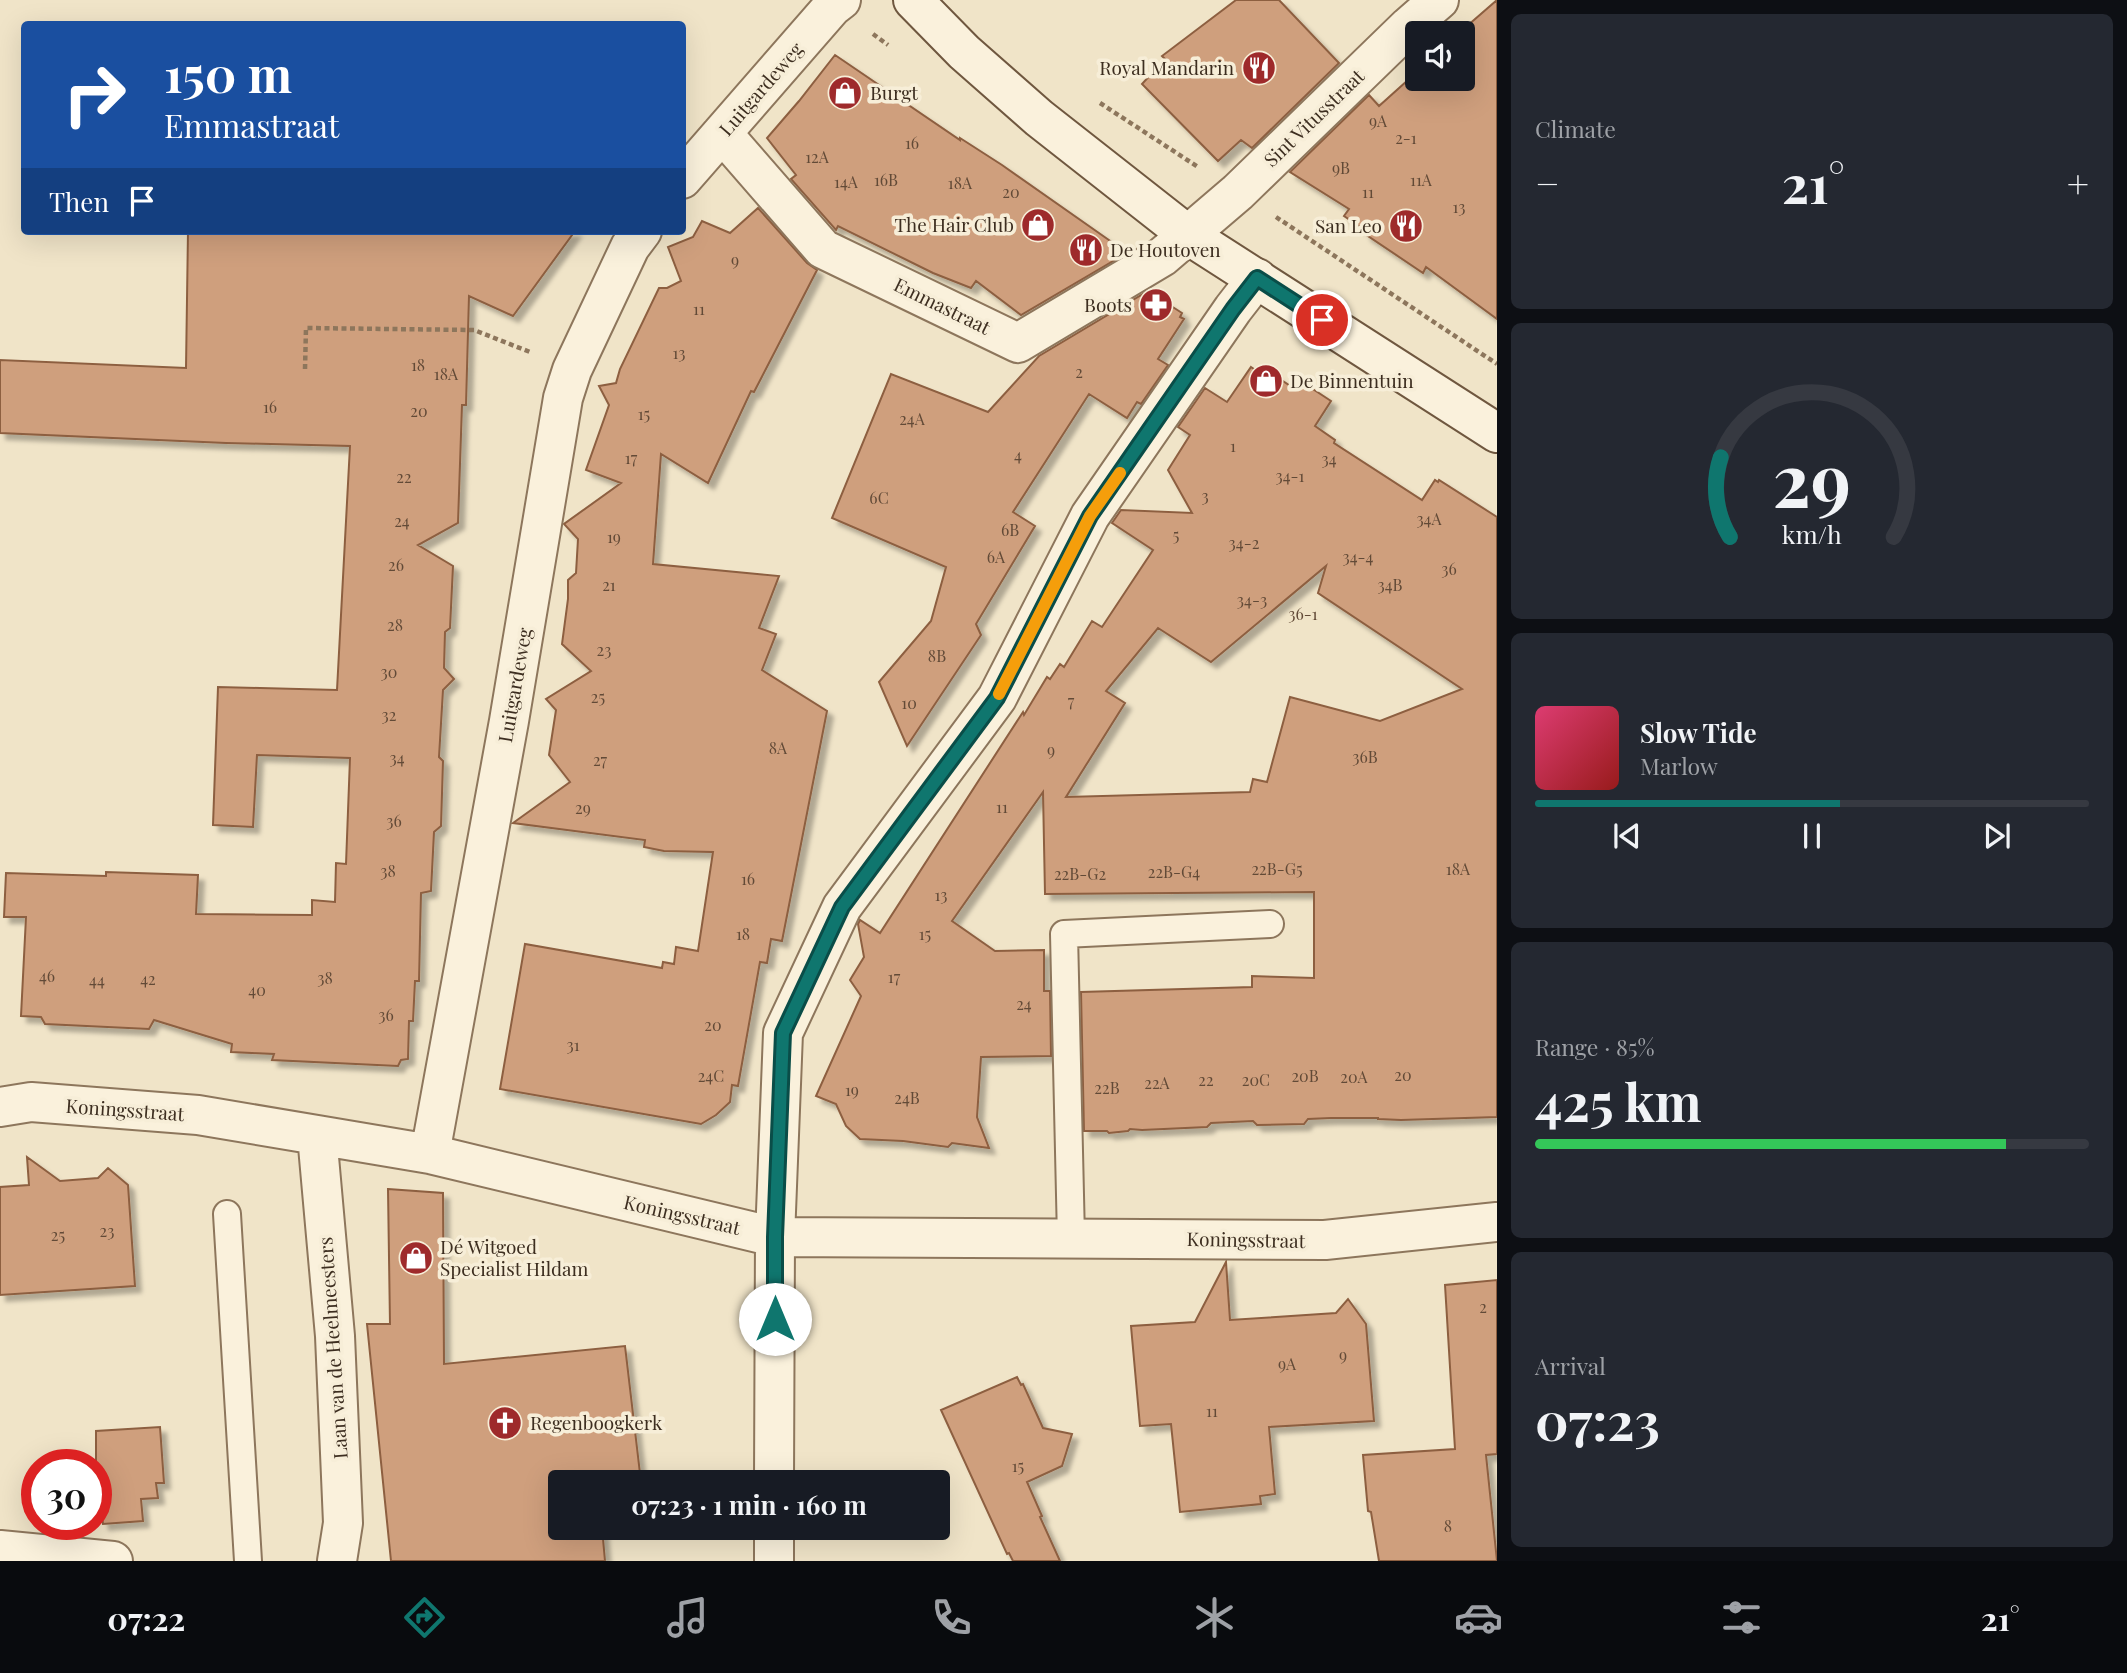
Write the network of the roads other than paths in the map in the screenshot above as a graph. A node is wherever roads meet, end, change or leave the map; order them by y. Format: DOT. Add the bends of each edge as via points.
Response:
graph roads {
  1 [pos="913,0"];
  2 [pos="1439,0"];
  3 [pos="831,2"];
  4 [pos="722,134"];
  5 [pos="686,175"];
  6 [pos="1188,234"];
  7 [pos="639,235"];
  8 [pos="1257,278"];
  9 [pos="1497,433"];
  10 [pos="1270,925"];
  11 [pos="0,1107"];
  12 [pos="317,1135"];
  13 [pos="430,1154"];
  14 [pos="227,1214"];
  15 [pos="1497,1222"];
  16 [pos="775,1237"];
  17 [pos="1071,1238"];
  18 [pos="774,1470"];
  19 [pos="774,1540"];
  20 [pos="0,1550"];
  21 [pos="113,1561"];
  22 [pos="248,1561"];
  23 [pos="337,1561"];
  24 [pos="774,1561"];
  1 -- 6 [label="street" via="1039,118"];
  2 -- 6 [label="street, Sint Vitusstraat"];
  3 -- 4 [label="street, Luitgardeweg"];
  4 -- 5 [label="street, Luitgardeweg"];
  4 -- 6 [label="street, Emmastraat" via="823,249 1018,343 1163,257"];
  6 -- 8 [label="street"];
  7 -- 13 [label="street, Luitgardeweg" via="572,370 563,398"];
  8 -- 9 [label="street"];
  8 -- 16 [label="street" via="1090,516 997,698 842,907 783,1033"];
  10 -- 17 [label="lane" via="1064,934"];
  11 -- 12 [label="street, Koningsstraat" via="31,1102 198,1115"];
  12 -- 13 [label="street, Koningsstraat"];
  12 -- 23 [label="street, Laan van de Heelmeesters" via="336,1350 343,1523"];
  13 -- 16 [label="street, Koningsstraat"];
  14 -- 22 [label="lane"];
  15 -- 17 [label="street, Koningsstraat" via="1325,1240"];
  16 -- 17 [label="street, Koningsstraat"];
  16 -- 18 [label="street"];
  19 -- 24 [label="street"];
  20 -- 21 [label="street"];
}
